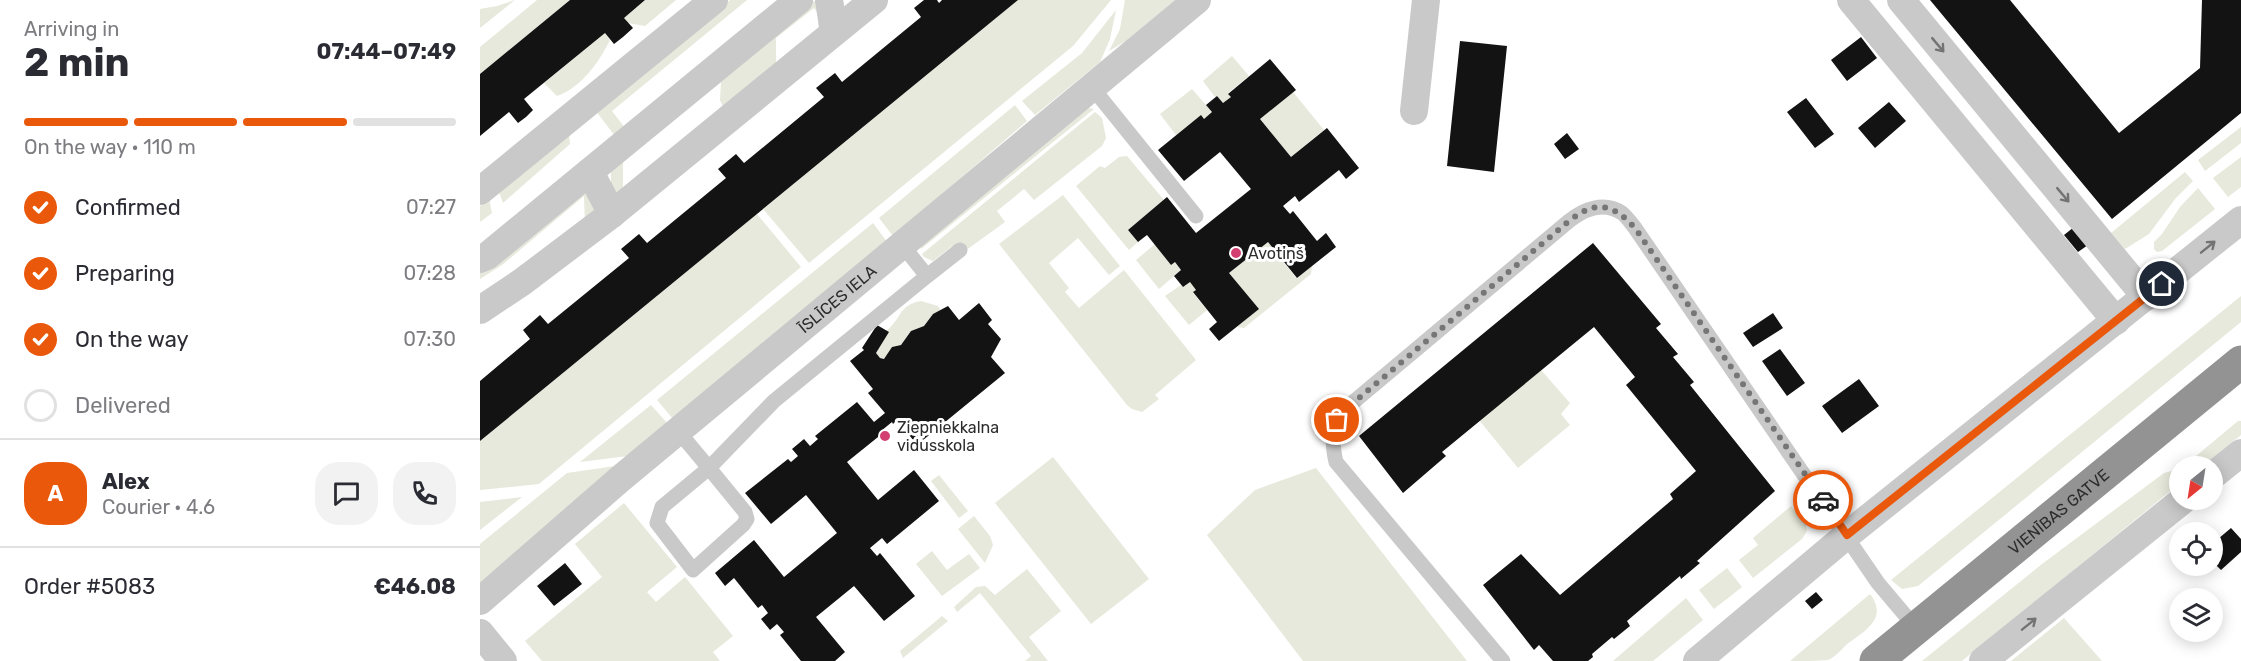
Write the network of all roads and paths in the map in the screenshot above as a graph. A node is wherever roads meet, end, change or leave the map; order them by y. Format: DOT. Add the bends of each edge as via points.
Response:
graph roads {
  1 [pos="714,0"];
  2 [pos="798,0"];
  3 [pos="829,0"];
  4 [pos="874,0"];
  5 [pos="1197,0"];
  6 [pos="1426,0"];
  7 [pos="1851,0"];
  8 [pos="1901,0"];
  9 [pos="834,32"];
  10 [pos="1091,86"];
  11 [pos="1414,111"];
  12 [pos="590,172"];
  13 [pos="480,191"];
  14 [pos="612,214"];
  15 [pos="1196,216"];
  16 [pos="2241,220"];
  17 [pos="903,246"];
  18 [pos="960,250"];
  19 [pos="480,260"];
  20 [pos="927,276"];
  21 [pos="2146,297"];
  22 [pos="480,310"];
  23 [pos="2116,321"];
  24 [pos="2238,374"];
  25 [pos="678,431"];
  26 [pos="2241,453"];
  27 [pos="2223,467"];
  28 [pos="709,468"];
  29 [pos="2171,510"];
  30 [pos="1847,535"];
  31 [pos="480,601"];
  32 [pos="1916,628"];
  33 [pos="480,633"];
  34 [pos="503,661"];
  35 [pos="1503,661"];
  36 [pos="1697,661"];
  37 [pos="1876,661"];
  38 [pos="1983,661"];
  1 -- 13 [label="street"];
  2 -- 12 [label="street"];
  3 -- 9 [label="street"];
  4 -- 9 [label="street"];
  5 -- 10 [label="street, ĪSLĪCES IELA"];
  6 -- 11 [label="street"];
  7 -- 23 [label="street"];
  8 -- 21 [label="street, one-way"];
  9 -- 14 [label="street"];
  10 -- 15 [label="lane"];
  10 -- 17 [label="street, ĪSLĪCES IELA"];
  12 -- 14 [label="street"];
  12 -- 19 [label="street"];
  14 -- 22 [label="street"];
  21 -- 16 [label="street, one-way"];
  17 -- 20 [label="lane"];
  17 -- 25 [label="street, ĪSLĪCES IELA"];
  18 -- 20 [label="lane"];
  20 -- 28 [label="lane" via="774,401"];
  21 -- 23 [label="street"];
  23 -- 30 [label="street"];
  24 -- 32 [label="highway, VIENĪBAS GATVE"];
  25 -- 28 [label="lane"];
  25 -- 31 [label="street, ĪSLĪCES IELA"];
  26 -- 27 [label="street"];
  28 -- 28 [label="lane" via="662,507 657,517 659,529 693,570 747,519"];
  38 -- 29 [label="street, one-way"];
  30 -- 32 [label="lane" via="1878,583"];
  30 -- 35 [label="lane" via="1635,228 1622,213 1590,207 1346,409 1333,430 1336,462"];
  30 -- 36 [label="street"];
  32 -- 37 [label="highway, VIENĪBAS GATVE"];
  33 -- 34 [label="street"];
}
